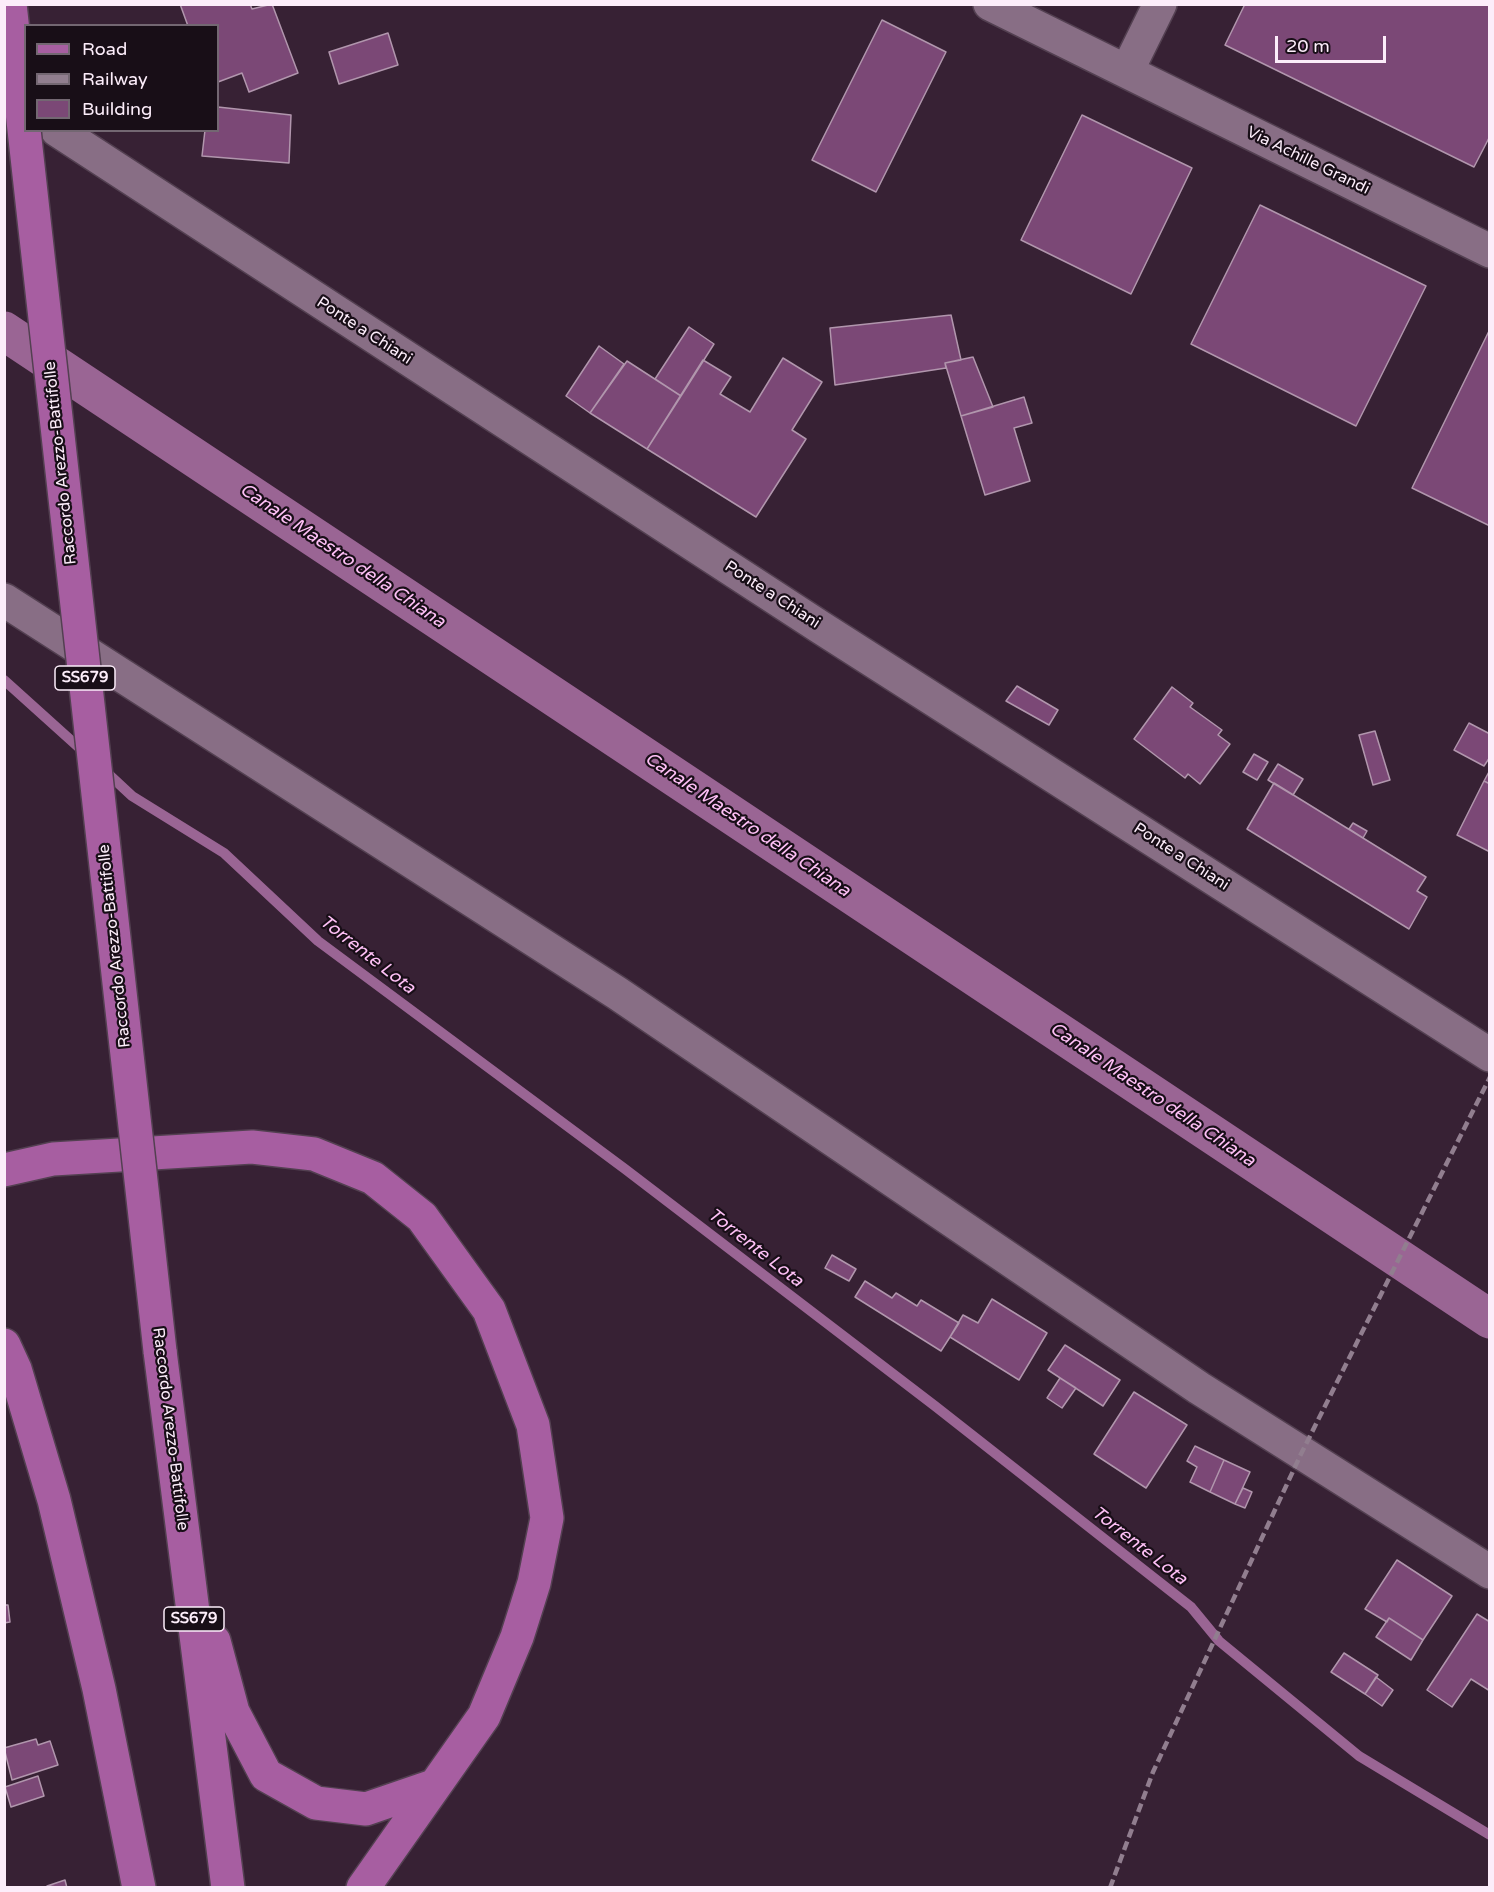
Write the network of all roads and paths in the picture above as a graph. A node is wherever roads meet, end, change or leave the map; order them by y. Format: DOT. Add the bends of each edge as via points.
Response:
graph roads {
  1 [pos="10,4"];
  2 [pos="990,4"];
  3 [pos="1161,4"];
  4 [pos="1127,70"];
  5 [pos="4,93"];
  6 [pos="24,107"];
  7 [pos="24,130"];
  8 [pos="24,132"];
  9 [pos="60,132"];
  10 [pos="1490,251"];
  11 [pos="4,600"];
  12 [pos="1490,1054"];
  13 [pos="4,1151"];
  14 [pos="53,1159"];
  15 [pos="4,1170"];
  16 [pos="4,1345"];
  17 [pos="181,1520"];
  18 [pos="1490,1572"];
  19 [pos="433,1786"];
  20 [pos="139,1887"];
  21 [pos="228,1887"];
  22 [pos="363,1887"];
  1 -- 7 [label="main road, Raccordo Arezzo-Battifolle / SS679, bridge"];
  2 -- 4 [label="street, Via Achille Grandi"];
  3 -- 4 [label="street"];
  4 -- 10 [label="street, Via Achille Grandi"];
  5 -- 6 [label="street"];
  8 -- 17 [label="main road, Raccordo Arezzo-Battifolle / SS679, bridge"];
  9 -- 12 [label="street, Ponte a Chiani" via="790,607"];
  11 -- 18 [label="street" via="617,993 1198,1388"];
  13 -- 14 [label="main road"];
  14 -- 15 [label="main road"];
  14 -- 19 [label="main road" via="252,1147 314,1154 373,1178 422,1217 489,1310 533,1425 547,1518 528,1605 484,1716"];
  16 -- 20 [label="main road" via="15,1369 54,1500 99,1689"];
  17 -- 19 [label="main road" via="233,1712 267,1775 316,1803 366,1809"];
  17 -- 21 [label="main road, Raccordo Arezzo-Battifolle / SS679"];
  19 -- 22 [label="main road"];
}
